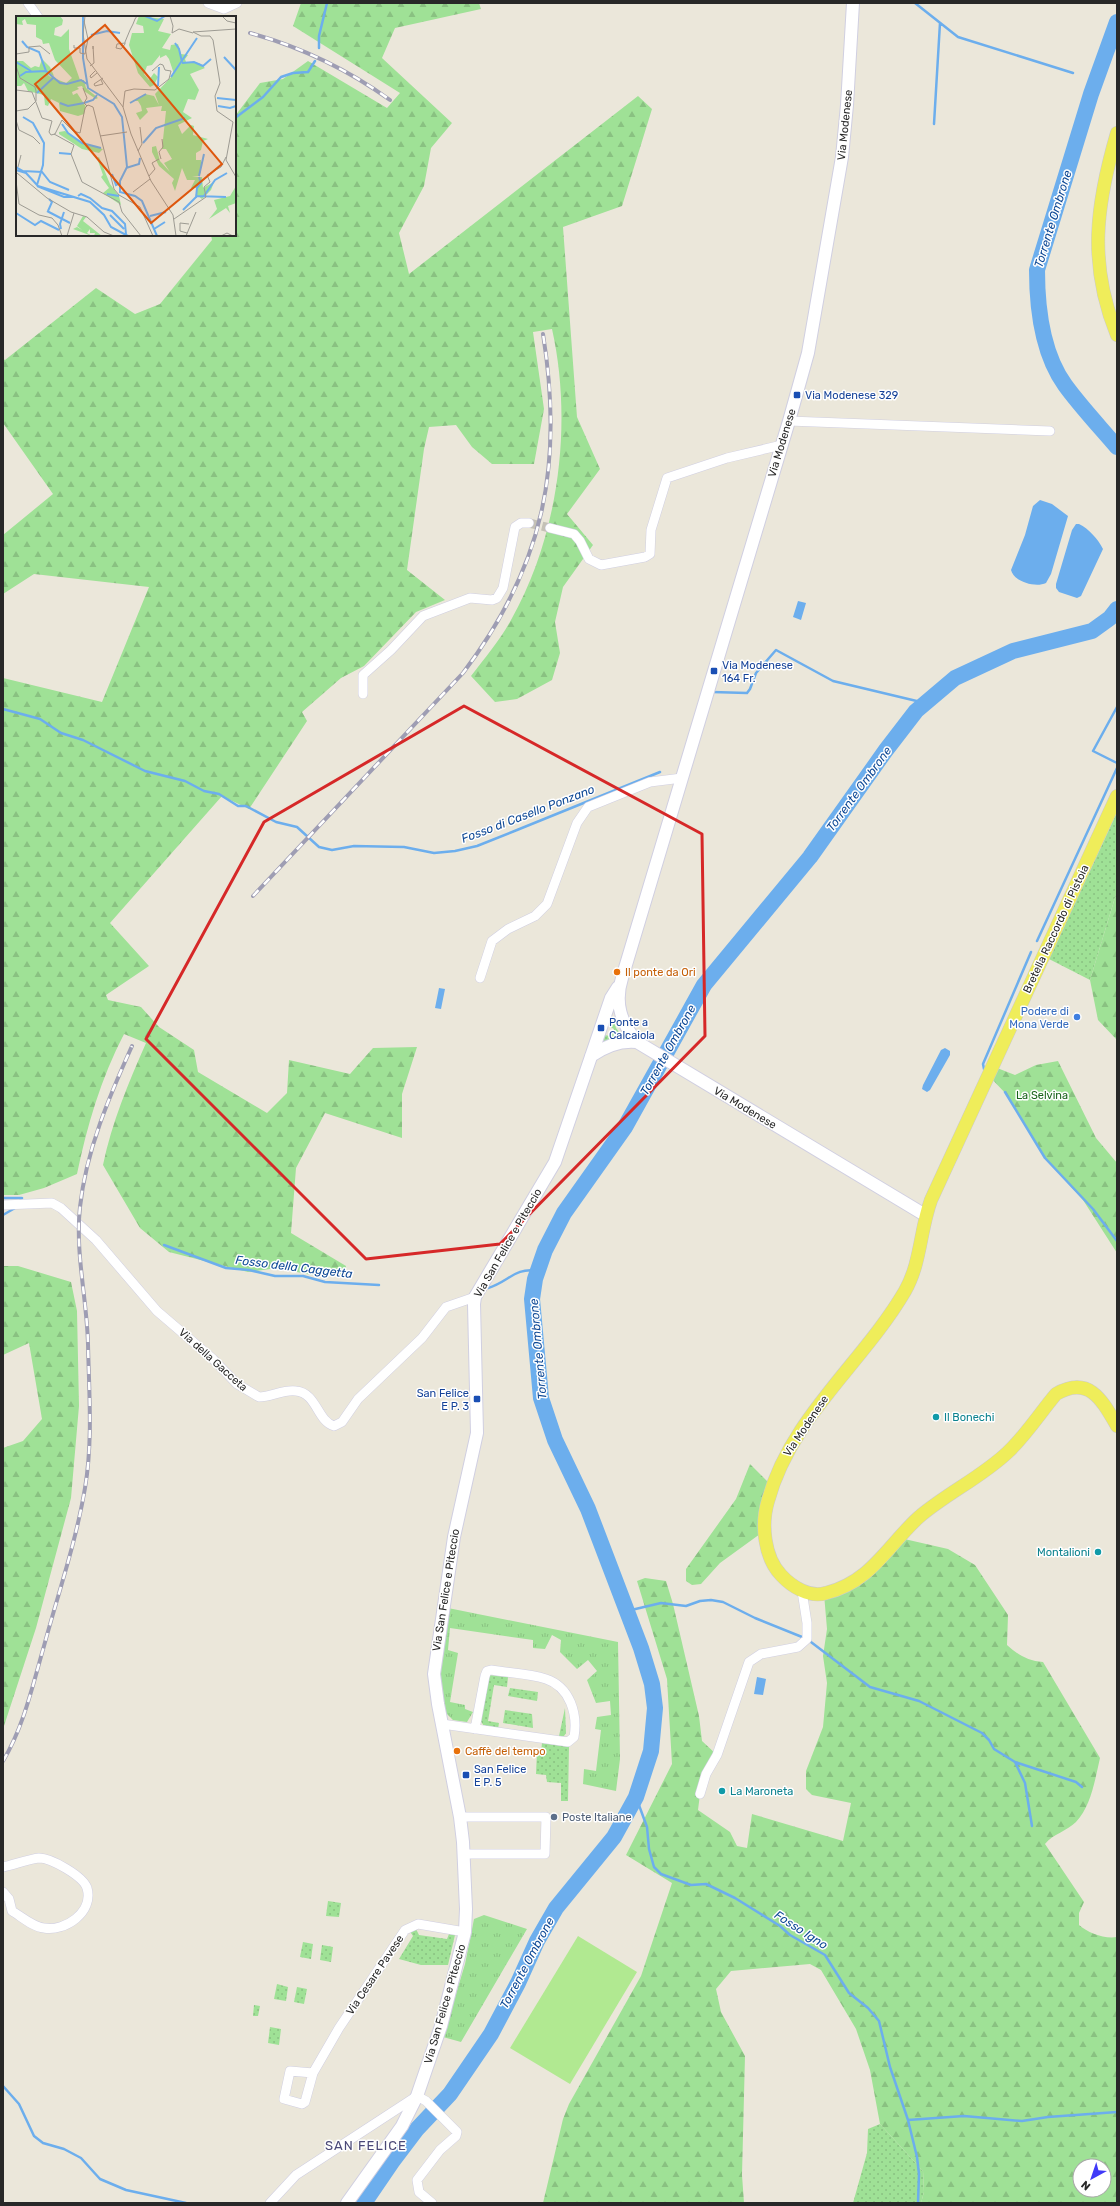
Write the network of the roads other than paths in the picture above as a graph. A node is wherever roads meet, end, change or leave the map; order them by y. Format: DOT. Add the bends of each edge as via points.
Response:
graph roads {
  1 [pos="28,3"];
  2 [pos="208,3"];
  3 [pos="237,3"];
  4 [pos="853,3"];
  5 [pos="37,16"];
  6 [pos="1117,133"];
  7 [pos="1117,335"];
  8 [pos="789,421"];
  9 [pos="1050,431"];
  10 [pos="782,445"];
  11 [pos="529,523"];
  12 [pos="550,528"];
  13 [pos="363,694"];
  14 [pos="682,778"];
  15 [pos="1117,796"];
  16 [pos="480,978"];
  17 [pos="620,982"];
  18 [pos="642,1045"];
  19 [pos="591,1056"];
  20 [pos="3,1205"];
  21 [pos="925,1215"];
  22 [pos="475,1297"];
  23 [pos="1117,1426"];
  24 [pos="802,1591"];
  25 [pos="442,1724"];
  26 [pos="475,1728"];
  27 [pos="700,1794"];
  28 [pos="460,1817"];
  29 [pos="464,1854"];
  30 [pos="3,1867"];
  31 [pos="3,1892"];
  32 [pos="465,1932"];
  33 [pos="313,2073"];
  34 [pos="421,2099"];
  35 [pos="270,2203"];
  36 [pos="347,2203"];
  37 [pos="432,2203"];
  1 -- 5 [label="street"];
  2 -- 3 [label="street" via="224,9"];
  4 -- 8 [label="street, Via Modenese" via="842,156 808,352"];
  6 -- 7 [label="main road" via="1101,196 1097,236 1100,279"];
  8 -- 9 [label="street"];
  8 -- 10 [label="street, Via Modenese"];
  10 -- 12 [label="street" via="719,460 667,478 651,530 650,554 646,557 611,565 596,564 589,559 574,534"];
  10 -- 14 [label="street, Via Modenese"];
  11 -- 13 [label="street" via="521,523 515,527 503,588 497,598 470,598 423,616 363,675"];
  14 -- 16 [label="street" via="650,782 588,807 577,823 547,904 535,916 508,929 492,941"];
  14 -- 17 [label="street, Via Modenese"];
  15 -- 21 [label="main road, Bretella Raccordo di Pistoia"];
  17 -- 18 [label="street" via="620,1016 626,1028"];
  17 -- 19 [label="street, Via San Felice e Piteccio"];
  18 -- 19 [label="street" via="625,1042 611,1045"];
  18 -- 21 [label="street, Via Modenese"];
  19 -- 22 [label="street, Via San Felice e Piteccio" via="555,1162"];
  20 -- 22 [label="street, Via della Gacceta" via="52,1203 61,1208 96,1240 157,1311 213,1359 237,1384 259,1397 289,1391 301,1392 314,1403 326,1421 334,1426 342,1422 358,1399 422,1338 446,1307"];
  21 -- 24 [label="main road, Via Modenese" via="917,1262 906,1289 801,1430 784,1458 771,1490 765,1519 769,1554 777,1571 791,1585"];
  22 -- 25 [label="street, Via San Felice e Piteccio" via="478,1433 454,1537 435,1660 435,1687"];
  23 -- 24 [label="main road, Via Modenese" via="1095,1393 1081,1387 1067,1388 1056,1394 1009,1451 926,1512 862,1578 824,1594"];
  24 -- 27 [label="street" via="807,1639 798,1647 760,1654 749,1662 717,1755 706,1774"];
  25 -- 26 [label="street"];
  25 -- 28 [label="street, Via San Felice e Piteccio"];
  26 -- 26 [label="street" via="568,1742 574,1737 576,1716 569,1698 550,1681 491,1670 485,1676"];
  28 -- 29 [label="street, Via San Felice e Piteccio"];
  28 -- 29 [label="street" via="546,1817 545,1854"];
  29 -- 32 [label="street, Via San Felice e Piteccio"];
  30 -- 31 [label="street" via="38,1858 49,1860 79,1878 87,1888 83,1911 67,1926 45,1929 12,1911 9,1899"];
  32 -- 33 [label="street, Via Cesare Pavese" via="418,1924 405,1930 339,2028"];
  32 -- 34 [label="street, Via San Felice e Piteccio"];
  34 -- 35 [label="street" via="296,2175"];
  34 -- 36 [label="street, Via San Felice e Piteccio"];
  34 -- 37 [label="street" via="455,2128 456,2136 440,2150 417,2180 419,2192"];
}
